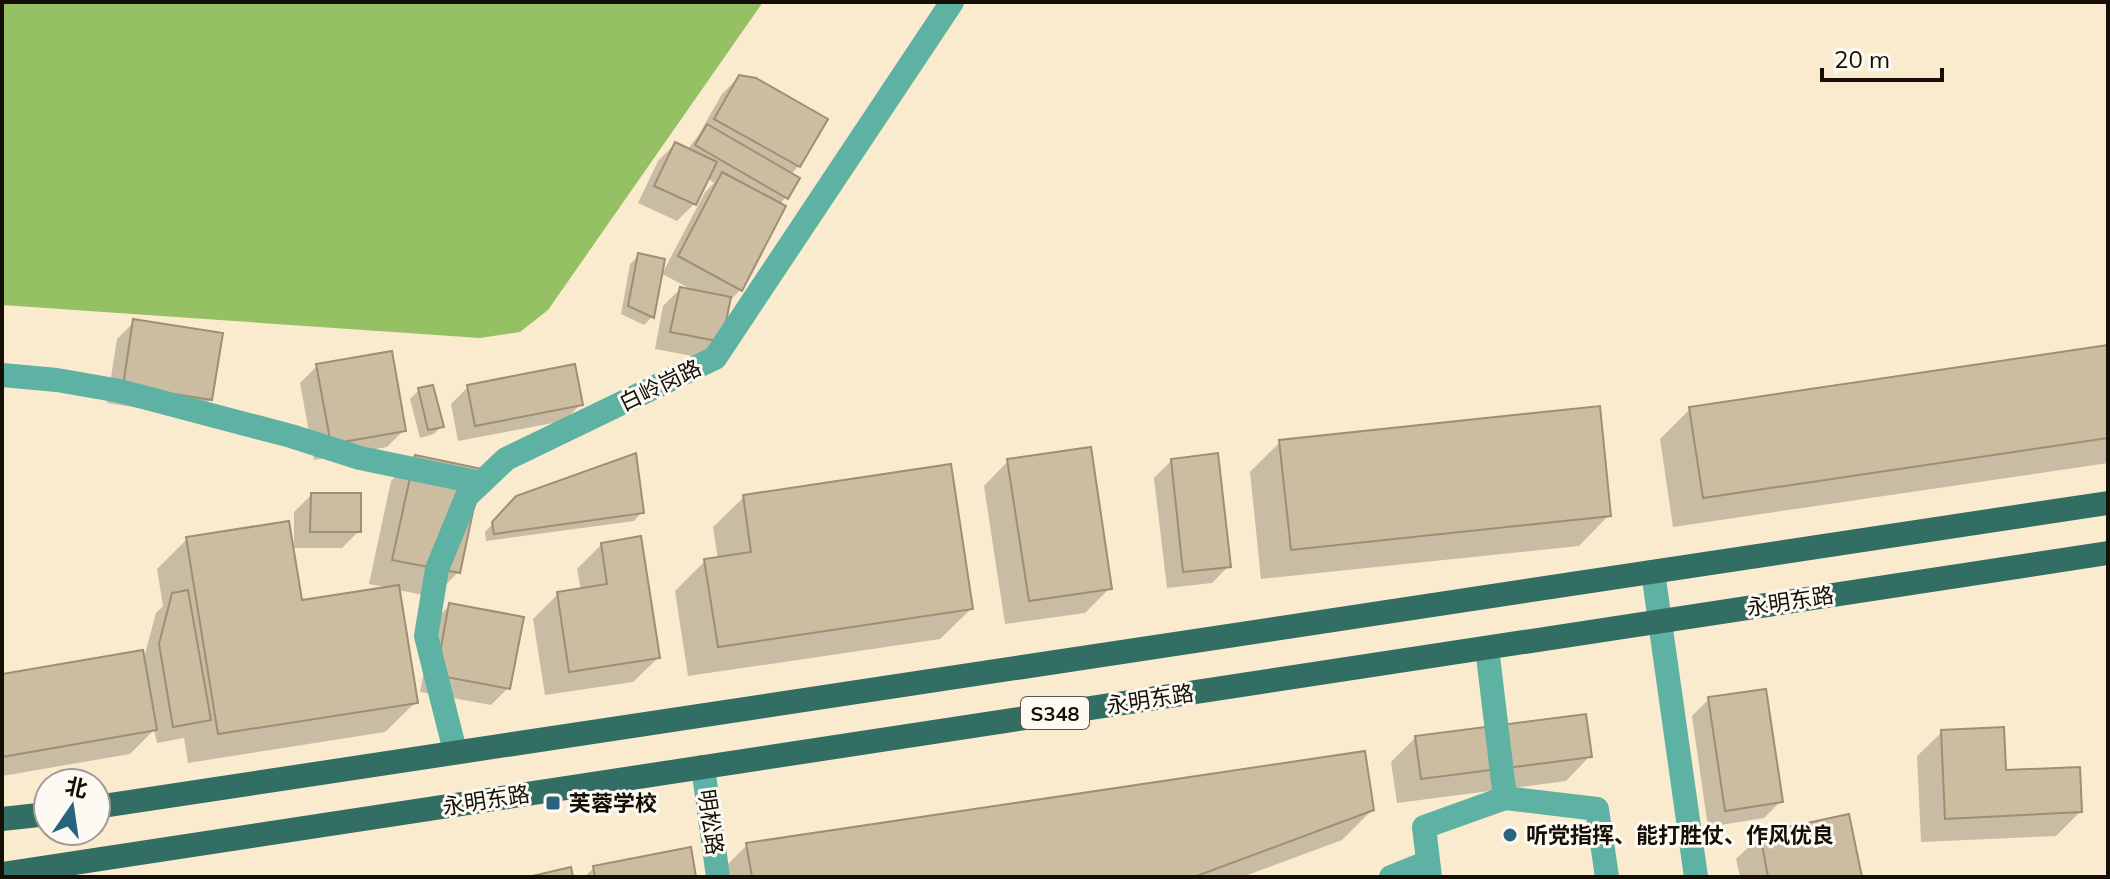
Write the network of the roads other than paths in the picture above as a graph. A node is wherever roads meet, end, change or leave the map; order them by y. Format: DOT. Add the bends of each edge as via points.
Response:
graph roads {
  1 [pos="952,2"];
  2 [pos="2,375"];
  3 [pos="481,483"];
  4 [pos="2108,503"];
  5 [pos="2108,553"];
  6 [pos="1653,572"];
  7 [pos="1660,621"];
  8 [pos="1487,648"];
  9 [pos="455,751"];
  10 [pos="703,767"];
  11 [pos="1505,798"];
  12 [pos="112,805"];
  13 [pos="32,816"];
  14 [pos="2,819"];
  15 [pos="1429,870"];
  16 [pos="2,874"];
  17 [pos="718,877"];
  18 [pos="1391,877"];
  19 [pos="1607,877"];
  20 [pos="1696,877"];
  1 -- 3 [label="street, 白岭岗路" via="715,358 506,459"];
  2 -- 3 [label="street" via="120,391 360,458"];
  3 -- 9 [label="street, 白岭岗路" via="467,496 437,569 426,636"];
  4 -- 6 [label="main road, S348"];
  5 -- 7 [label="main road, 永明东路 / S348"];
  6 -- 7 [label="street"];
  6 -- 9 [label="main road, S348"];
  7 -- 8 [label="main road, 永明东路 / S348"];
  7 -- 20 [label="street"];
  8 -- 10 [label="main road, 永明东路 / S348"];
  8 -- 11 [label="street"];
  9 -- 12 [label="main road, S348"];
  10 -- 16 [label="main road, 永明东路 / S348"];
  10 -- 17 [label="street, 明松路"];
  11 -- 15 [label="street" via="1424,827"];
  11 -- 19 [label="street" via="1597,809"];
  13 -- 14 [label="main road"];
  15 -- 18 [label="street"];
}
